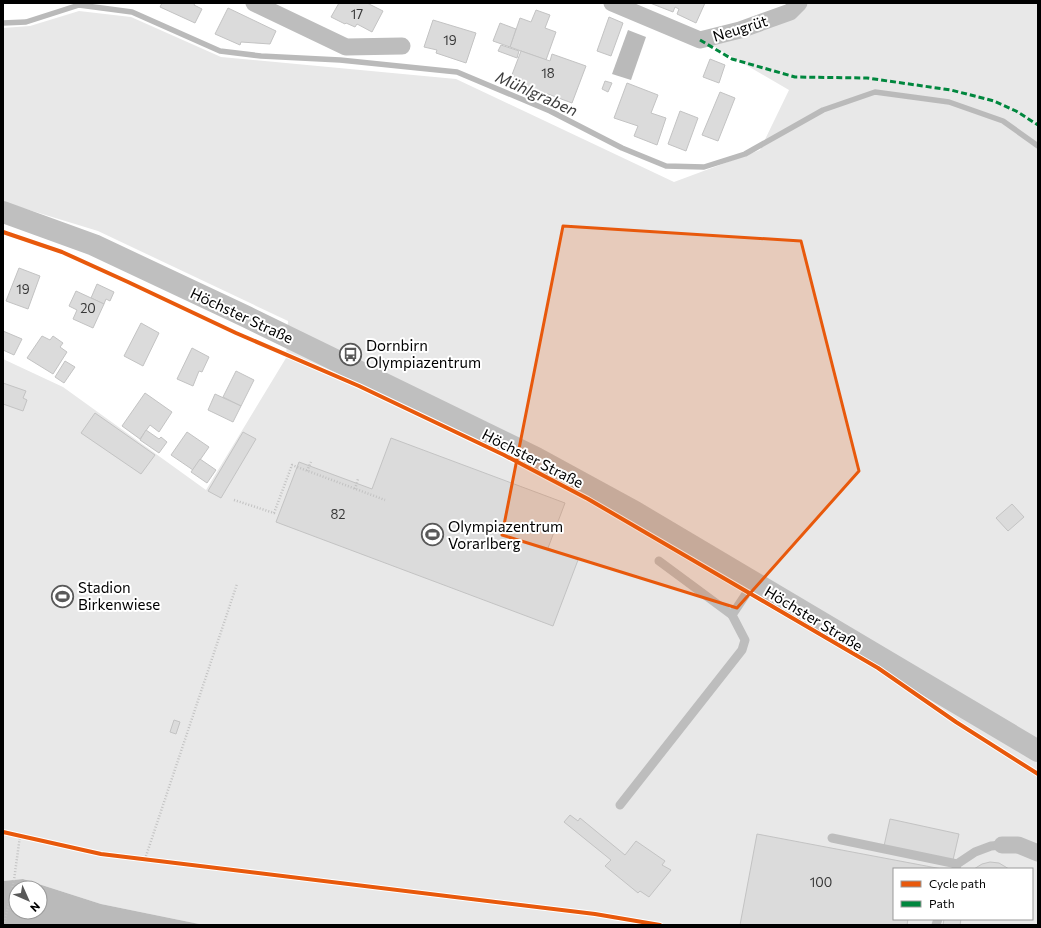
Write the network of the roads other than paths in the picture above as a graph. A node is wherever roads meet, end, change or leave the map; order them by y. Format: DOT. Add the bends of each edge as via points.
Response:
graph roads {
  1 [pos="254,3"];
  2 [pos="612,3"];
  3 [pos="799,3"];
  4 [pos="402,46"];
  5 [pos="3,212"];
  6 [pos="658,561"];
  7 [pos="754,582"];
  8 [pos="732,615"];
  9 [pos="1038,751"];
  10 [pos="620,805"];
  11 [pos="832,838"];
  12 [pos="1002,845"];
  13 [pos="1038,853"];
  14 [pos="956,866"];
  1 -- 4 [label="street" via="346,48"];
  2 -- 3 [label="street, Neugrüt" via="700,40 740,30 790,12"];
  5 -- 7 [label="main road, Höchster Straße" via="94,245 474,427 635,512"];
  6 -- 8 [label="lane"];
  7 -- 8 [label="lane"];
  7 -- 9 [label="main road, Höchster Straße"];
  8 -- 10 [label="lane" via="745,640 742,650"];
  11 -- 14 [label="lane"];
  12 -- 13 [label="street" via="1018,845"];
  12 -- 14 [label="lane" via="975,852"];
}
